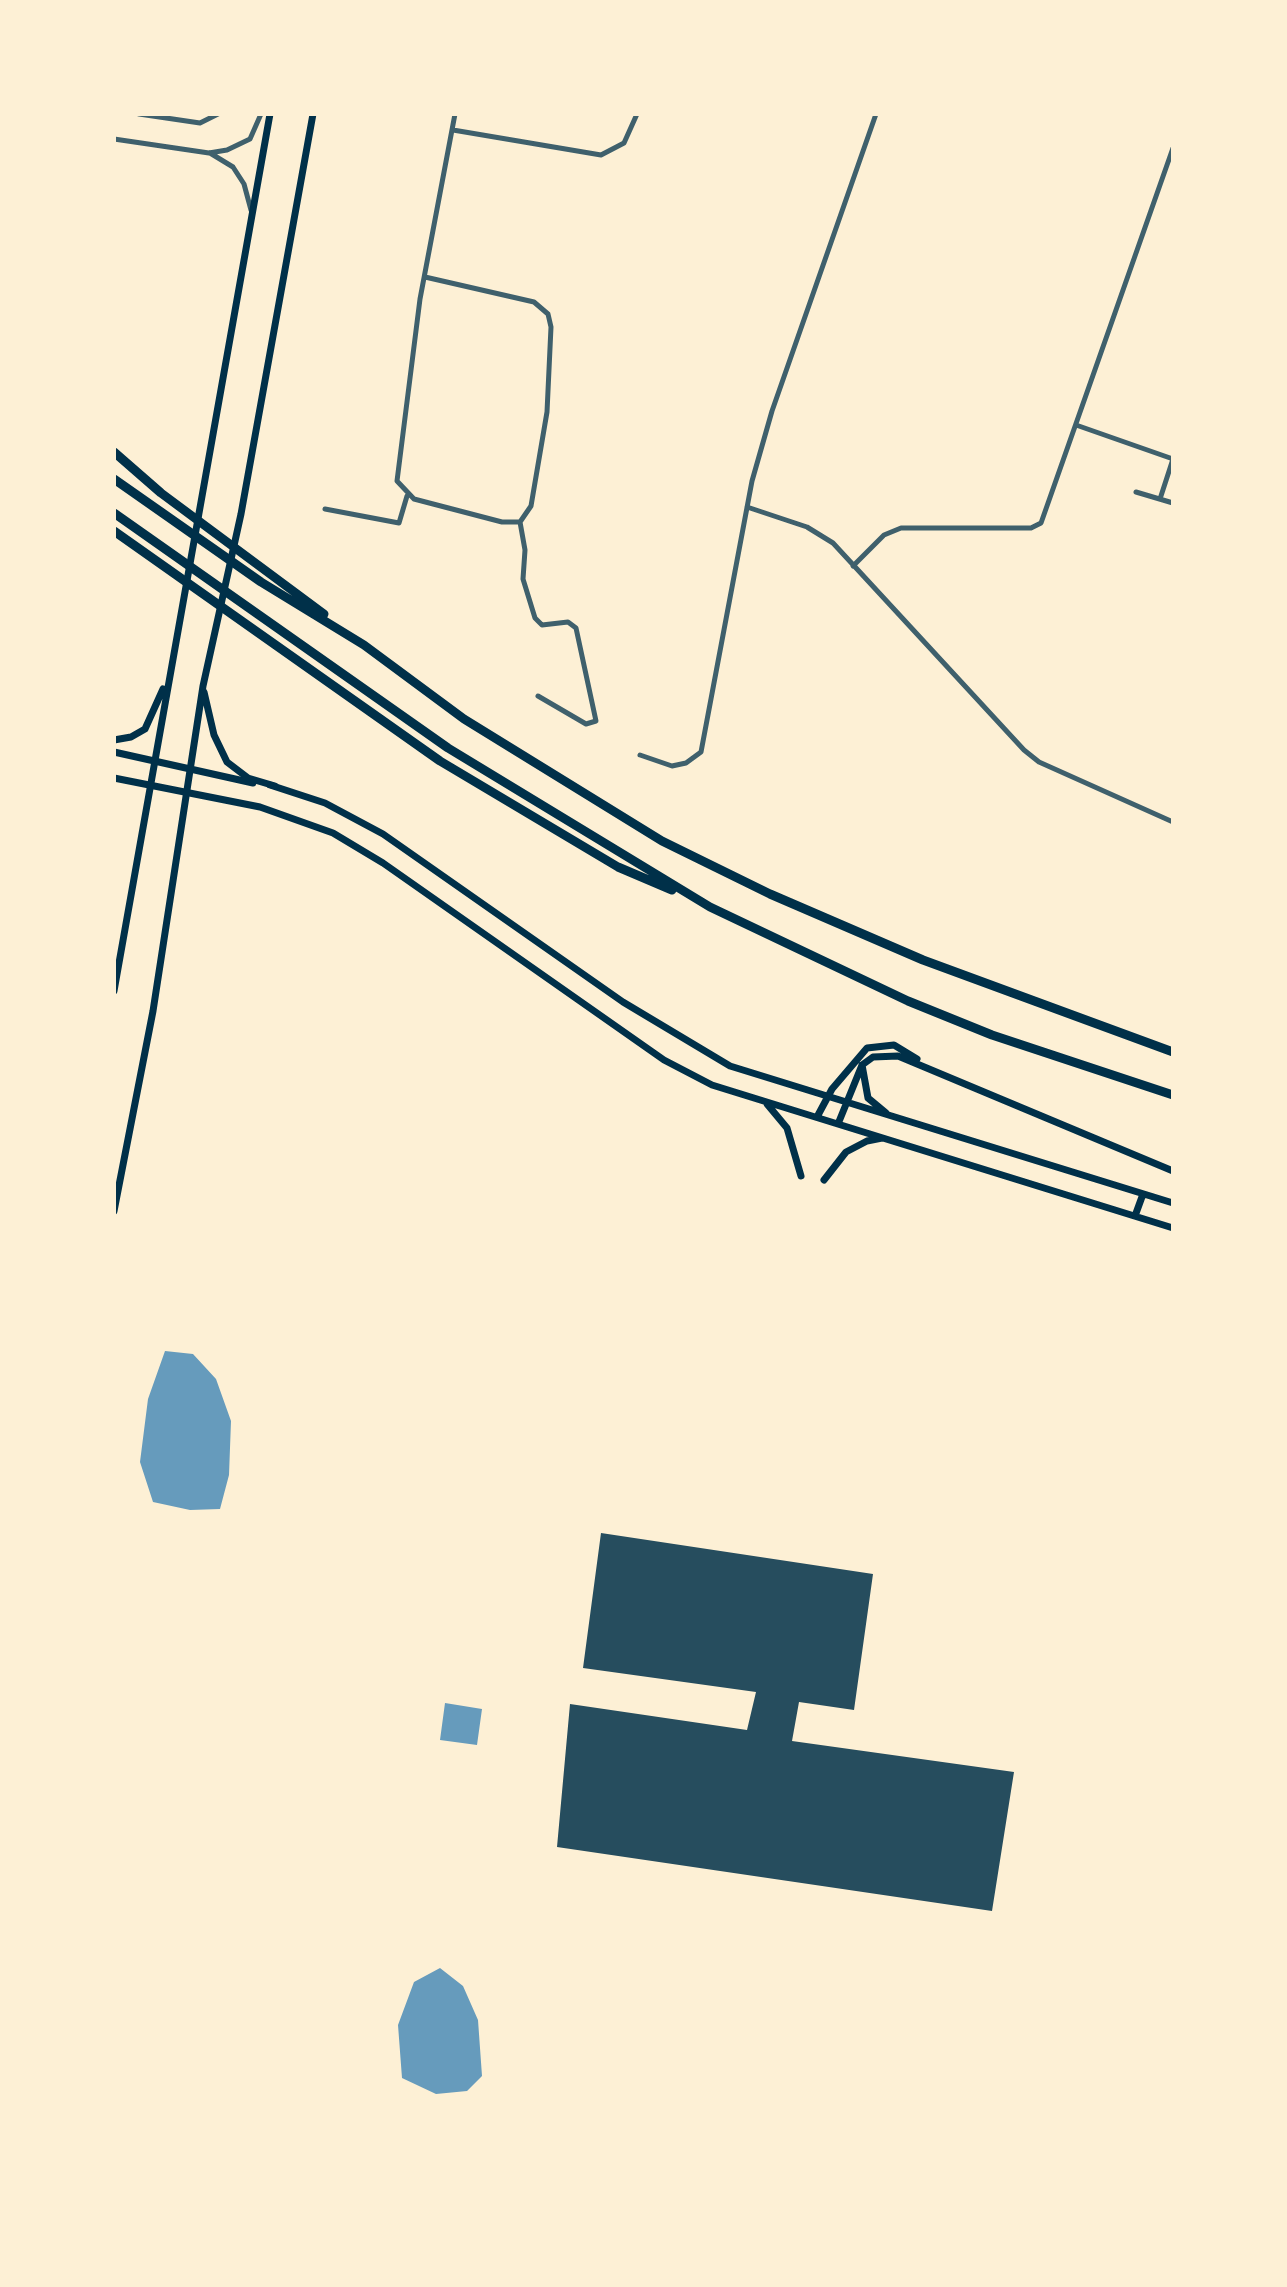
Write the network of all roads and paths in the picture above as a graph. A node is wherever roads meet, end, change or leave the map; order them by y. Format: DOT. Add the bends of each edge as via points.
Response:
graph roads {
  1 [pos="139,114"];
  2 [pos="218,114"];
  3 [pos="261,114"];
  4 [pos="270,114"];
  5 [pos="313,114"];
  6 [pos="455,114"];
  7 [pos="637,114"];
  8 [pos="876,114"];
  9 [pos="453,130"];
  10 [pos="114,139"];
  11 [pos="1173,148"];
  12 [pos="209,153"];
  13 [pos="252,223"];
  14 [pos="425,277"];
  15 [pos="1076,425"];
  16 [pos="114,452"];
  17 [pos="1173,459"];
  18 [pos="114,479"];
  19 [pos="1136,492"];
  20 [pos="407,496"];
  21 [pos="1160,499"];
  22 [pos="1173,503"];
  23 [pos="747,507"];
  24 [pos="325,509"];
  25 [pos="114,513"];
  26 [pos="520,522"];
  27 [pos="114,531"];
  28 [pos="853,566"];
  29 [pos="364,645"];
  30 [pos="168,676"];
  31 [pos="203,686"];
  32 [pos="538,696"];
  33 [pos="114,740"];
  34 [pos="114,752"];
  35 [pos="640,755"];
  36 [pos="154,764"];
  37 [pos="192,770"];
  38 [pos="114,778"];
  39 [pos="275,786"];
  40 [pos="150,787"];
  41 [pos="187,795"];
  42 [pos="1173,822"];
  43 [pos="710,907"];
  44 [pos="114,991"];
  45 [pos="1173,1052"];
  46 [pos="921,1063"];
  47 [pos="862,1065"];
  48 [pos="1173,1095"];
  49 [pos="826,1098"];
  50 [pos="765,1102"];
  51 [pos="845,1104"];
  52 [pos="817,1117"];
  53 [pos="893,1118"];
  54 [pos="838,1124"];
  55 [pos="884,1138"];
  56 [pos="1173,1171"];
  57 [pos="801,1176"];
  58 [pos="824,1180"];
  59 [pos="1143,1194"];
  60 [pos="1173,1203"];
  61 [pos="114,1211"];
  62 [pos="1135,1216"];
  63 [pos="1173,1228"];
  1 -- 2 [label="street" via="200,123"];
  3 -- 12 [label="street" via="241,146"];
  4 -- 13 [label="main road"];
  5 -- 31 [label="main road" via="241,514"];
  6 -- 9 [label="street"];
  7 -- 9 [label="street" via="624,143 601,155"];
  8 -- 23 [label="street" via="772,411"];
  9 -- 14 [label="street"];
  10 -- 12 [label="street"];
  11 -- 15 [label="street"];
  12 -- 13 [label="street" via="233,167 244,184"];
  13 -- 30 [label="main road"];
  14 -- 20 [label="street" via="397,472"];
  14 -- 26 [label="street" via="534,302 548,314 547,412 530,510"];
  15 -- 17 [label="street"];
  15 -- 28 [label="street" via="1041,523 1031,528 901,528 884,535"];
  16 -- 29 [label="highway"];
  17 -- 21 [label="street"];
  18 -- 29 [label="highway" via="261,582"];
  19 -- 21 [label="street"];
  20 -- 24 [label="street" via="399,523"];
  20 -- 26 [label="street" via="502,522"];
  21 -- 22 [label="street"];
  23 -- 28 [label="street" via="824,536"];
  23 -- 35 [label="street" via="701,752 672,766"];
  25 -- 43 [label="highway" via="448,748"];
  26 -- 32 [label="street" via="523,579 535,618 546,626 570,623 578,632 596,721 586,724"];
  27 -- 43 [label="highway" via="440,761 618,867"];
  28 -- 42 [label="street" via="1024,750 1053,769"];
  29 -- 45 [label="highway" via="476,727 662,841 923,960"];
  30 -- 33 [label="main road" via="145,729"];
  30 -- 36 [label="main road"];
  31 -- 37 [label="main road"];
  31 -- 39 [label="main road" via="223,756 242,774"];
  34 -- 36 [label="main road"];
  36 -- 37 [label="main road"];
  36 -- 40 [label="main road"];
  37 -- 39 [label="main road"];
  37 -- 41 [label="main road"];
  38 -- 40 [label="main road"];
  39 -- 49 [label="main road" via="325,803 383,834 701,1052"];
  40 -- 41 [label="main road"];
  40 -- 44 [label="main road"];
  41 -- 50 [label="main road" via="271,810 333,833 664,1060 712,1085"];
  41 -- 61 [label="main road"];
  43 -- 48 [label="highway" via="908,1001"];
  46 -- 47 [label="main road" via="892,1055 873,1057"];
  46 -- 49 [label="main road" via="902,1047 873,1045 853,1061"];
  46 -- 56 [label="main road"];
  47 -- 51 [label="main road"];
  47 -- 53 [label="main road" via="869,1100"];
  49 -- 51 [label="main road"];
  49 -- 52 [label="main road"];
  50 -- 52 [label="main road"];
  50 -- 57 [label="main road" via="787,1128"];
  51 -- 53 [label="main road"];
  51 -- 54 [label="main road"];
  52 -- 54 [label="main road"];
  53 -- 59 [label="main road"];
  54 -- 55 [label="main road"];
  55 -- 58 [label="main road" via="846,1152"];
  55 -- 62 [label="main road"];
  59 -- 60 [label="main road"];
  59 -- 62 [label="main road"];
  62 -- 63 [label="main road"];
}
